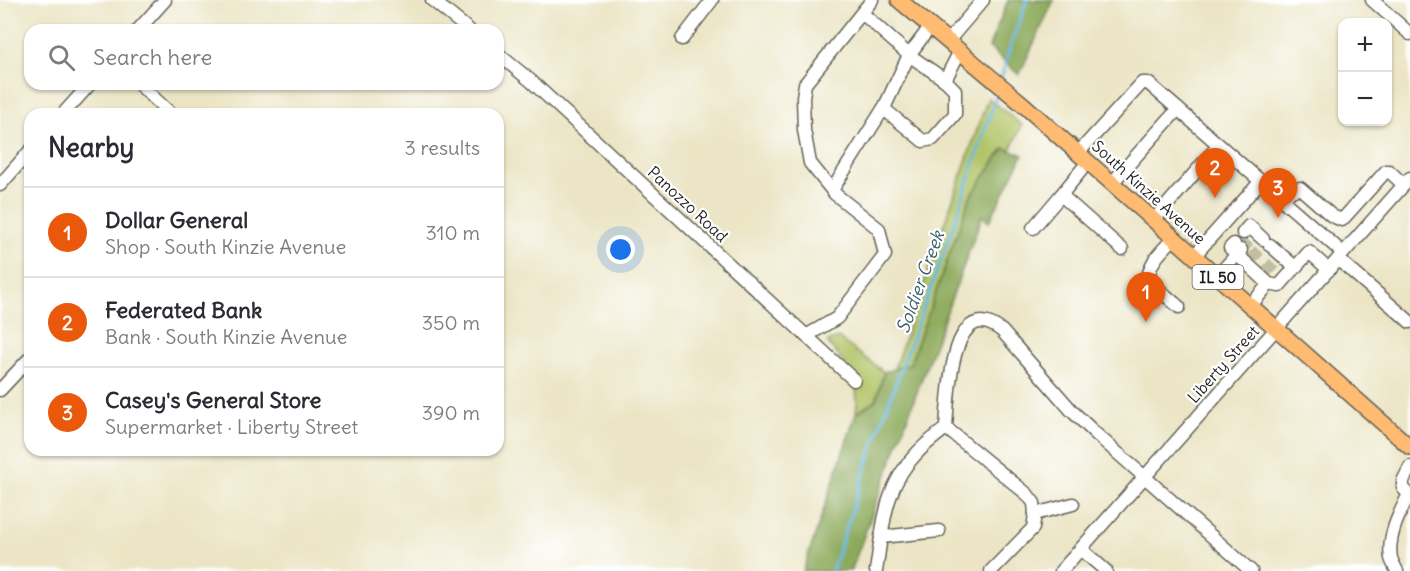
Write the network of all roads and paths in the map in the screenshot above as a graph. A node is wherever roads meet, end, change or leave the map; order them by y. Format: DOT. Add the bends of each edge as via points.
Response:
graph roads {
  1 [pos="165,0"];
  2 [pos="432,0"];
  3 [pos="712,0"];
  4 [pos="873,0"];
  5 [pos="899,0"];
  6 [pos="982,0"];
  7 [pos="1372,0"];
  8 [pos="862,13"];
  9 [pos="143,24"];
  10 [pos="461,24"];
  11 [pos="930,27"];
  12 [pos="1410,34"];
  13 [pos="682,39"];
  14 [pos="954,46"];
  15 [pos="909,55"];
  16 [pos="504,59"];
  17 [pos="945,80"];
  18 [pos="85,90"];
  19 [pos="145,90"];
  20 [pos="68,108"];
  21 [pos="165,108"];
  22 [pos="1178,108"];
  23 [pos="884,109"];
  24 [pos="1219,145"];
  25 [pos="24,158"];
  26 [pos="1083,158"];
  27 [pos="1261,181"];
  28 [pos="1112,183"];
  29 [pos="1407,183"];
  30 [pos="0,185"];
  31 [pos="832,190"];
  32 [pos="1061,195"];
  33 [pos="1283,200"];
  34 [pos="1154,220"];
  35 [pos="1033,228"];
  36 [pos="1174,238"];
  37 [pos="1257,238"];
  38 [pos="1122,249"];
  39 [pos="1194,256"];
  40 [pos="1341,256"];
  41 [pos="1295,267"];
  42 [pos="1329,270"];
  43 [pos="1217,276"];
  44 [pos="1266,278"];
  45 [pos="1250,306"];
  46 [pos="1179,307"];
  47 [pos="1410,322"];
  48 [pos="1276,329"];
  49 [pos="806,336"];
  50 [pos="24,364"];
  51 [pos="854,380"];
  52 [pos="0,390"];
  53 [pos="946,428"];
  54 [pos="1410,447"];
  55 [pos="1410,467"];
  56 [pos="1146,476"];
  57 [pos="1409,494"];
  58 [pos="1073,504"];
  59 [pos="1035,514"];
  60 [pos="939,531"];
  61 [pos="881,537"];
  62 [pos="1081,549"];
  63 [pos="876,571"];
  64 [pos="992,571"];
  65 [pos="1061,571"];
  66 [pos="1106,571"];
  67 [pos="1251,571"];
  68 [pos="1397,571"];
  1 -- 9 [label="street"];
  2 -- 10 [label="street"];
  3 -- 13 [label="street"];
  4 -- 8 [label="street"];
  5 -- 11 [label="main road, IL 50"];
  6 -- 14 [label="street"];
  7 -- 12 [label="street"];
  8 -- 15 [label="street"];
  8 -- 31 [label="street" via="804,90 804,130 810,163"];
  11 -- 14 [label="main road, IL 50"];
  11 -- 15 [label="street"];
  14 -- 17 [label="street"];
  14 -- 26 [label="main road, South Kinzie Avenue / IL 50"];
  15 -- 17 [label="street"];
  15 -- 23 [label="street"];
  16 -- 49 [label="street, Panozzo Road"];
  17 -- 23 [label="street" via="955,90 955,114 933,140 923,141"];
  18 -- 20 [label="street"];
  19 -- 21 [label="street"];
  22 -- 24 [label="street"];
  22 -- 26 [label="street" via="1148,83 1142,83"];
  22 -- 28 [label="street"];
  23 -- 31 [label="street"];
  24 -- 27 [label="street"];
  24 -- 34 [label="street"];
  25 -- 30 [label="street"];
  26 -- 28 [label="main road, South Kinzie Avenue / IL 50"];
  26 -- 32 [label="street"];
  27 -- 33 [label="street"];
  27 -- 39 [label="street"];
  28 -- 34 [label="main road, South Kinzie Avenue / IL 50"];
  29 -- 33 [label="street" via="1386,171 1342,220 1300,188"];
  29 -- 40 [label="street, Liberty Street"];
  31 -- 49 [label="street" via="879,229 885,255 837,318"];
  32 -- 35 [label="street"];
  32 -- 38 [label="street"];
  33 -- 40 [label="street"];
  34 -- 36 [label="main road, South Kinzie Avenue / IL 50"];
  36 -- 39 [label="main road, South Kinzie Avenue / IL 50"];
  36 -- 46 [label="street" via="1152,262 1148,280"];
  37 -- 41 [label="street" via="1278,258"];
  39 -- 43 [label="main road, South Kinzie Avenue / IL 50"];
  40 -- 42 [label="street, Liberty Street"];
  40 -- 47 [label="street"];
  41 -- 42 [label="street" via="1309,252"];
  41 -- 44 [label="street" via="1279,286"];
  42 -- 48 [label="street, Liberty Street"];
  43 -- 44 [label="street" via="1237,250"];
  43 -- 45 [label="main road, South Kinzie Avenue / IL 50"];
  44 -- 45 [label="street"];
  45 -- 48 [label="main road, South Kinzie Avenue / IL 50"];
  48 -- 54 [label="main road, South Kinzie Avenue / IL 50"];
  48 -- 56 [label="street, Liberty Street"];
  49 -- 51 [label="street, Panozzo Road"];
  50 -- 52 [label="street"];
  53 -- 56 [label="street" via="953,357 964,333 982,321 1002,331 1072,411"];
  53 -- 59 [label="street" via="1027,494 1034,503"];
  53 -- 61 [label="street" via="917,452 894,483"];
  55 -- 57 [label="street" via="1403,481"];
  56 -- 62 [label="street, Liberty Street"];
  56 -- 67 [label="street"];
  57 -- 68 [label="street" via="1395,525 1391,546 1391,559"];
  58 -- 59 [label="street"];
  59 -- 64 [label="street" via="1033,528"];
  60 -- 61 [label="street"];
  61 -- 63 [label="street"];
  62 -- 65 [label="street, Liberty Street"];
  62 -- 66 [label="street"];
}
